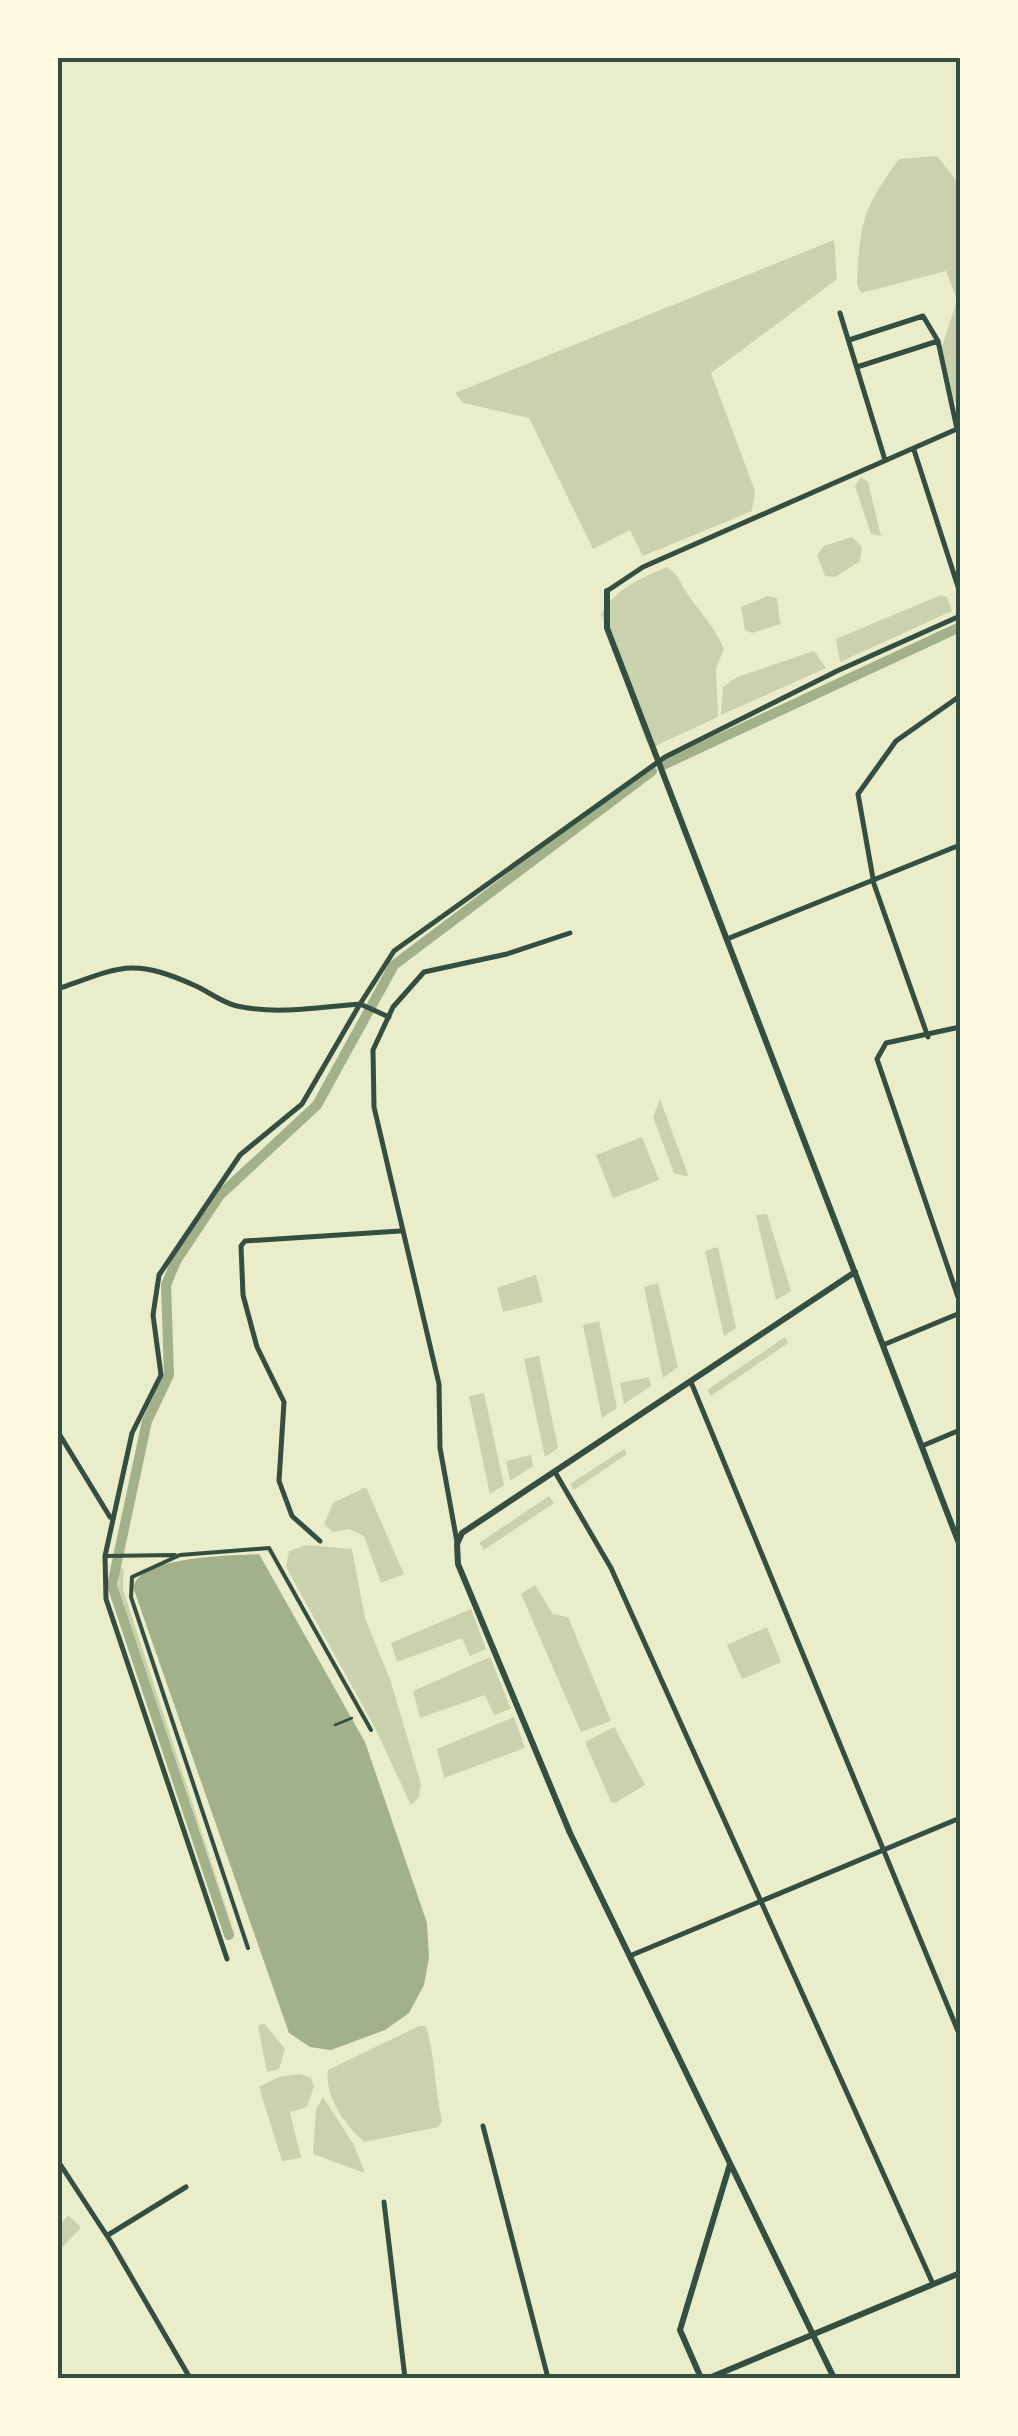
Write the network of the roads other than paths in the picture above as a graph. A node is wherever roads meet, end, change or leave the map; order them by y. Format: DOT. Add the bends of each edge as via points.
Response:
graph roads {
  1 [pos="840,314"];
  2 [pos="849,340"];
  3 [pos="938,341"];
  4 [pos="857,368"];
  5 [pos="914,450"];
  6 [pos="885,460"];
  7 [pos="607,591"];
  8 [pos="960,593"];
  9 [pos="960,616"];
  10 [pos="960,696"];
  11 [pos="657,763"];
  12 [pos="960,846"];
  13 [pos="874,884"];
  14 [pos="570,933"];
  15 [pos="726,939"];
  16 [pos="58,989"];
  17 [pos="362,1004"];
  18 [pos="386,1015"];
  19 [pos="960,1028"];
  20 [pos="928,1037"];
  21 [pos="401,1232"];
  22 [pos="854,1272"];
  23 [pos="960,1302"];
  24 [pos="960,1313"];
  25 [pos="883,1345"];
  26 [pos="690,1379"];
  27 [pos="960,1430"];
  28 [pos="58,1432"];
  29 [pos="922,1446"];
  30 [pos="554,1471"];
  31 [pos="112,1519"];
  32 [pos="320,1541"];
  33 [pos="457,1544"];
  34 [pos="960,1546"];
  35 [pos="180,1555"];
  36 [pos="105,1556"];
  37 [pos="371,1730"];
  38 [pos="960,1818"];
  39 [pos="880,1849"];
  40 [pos="763,1900"];
  41 [pos="248,1948"];
  42 [pos="632,1955"];
  43 [pos="227,1959"];
  44 [pos="960,2036"];
  45 [pos="483,2126"];
  46 [pos="58,2161"];
  47 [pos="730,2163"];
  48 [pos="186,2187"];
  49 [pos="384,2202"];
  50 [pos="107,2236"];
  51 [pos="960,2272"];
  52 [pos="934,2284"];
  53 [pos="813,2336"];
  54 [pos="190,2378"];
  55 [pos="405,2378"];
  56 [pos="548,2378"];
  57 [pos="701,2378"];
  58 [pos="708,2378"];
  59 [pos="834,2378"];
  1 -- 2 [label="street"];
  2 -- 3 [label="street" via="922,316"];
  2 -- 4 [label="street"];
  3 -- 4 [label="street"];
  3 -- 5 [label="street" via="957,429"];
  4 -- 6 [label="street"];
  5 -- 6 [label="street"];
  5 -- 8 [label="street"];
  6 -- 7 [label="street" via="643,566"];
  7 -- 11 [label="street" via="607,628"];
  9 -- 11 [label="street"];
  10 -- 13 [label="street" via="896,741 858,794"];
  11 -- 15 [label="street"];
  11 -- 17 [label="street" via="394,951"];
  12 -- 13 [label="street"];
  13 -- 15 [label="street"];
  13 -- 20 [label="street"];
  14 -- 18 [label="street" via="489,960 424,972"];
  15 -- 22 [label="street"];
  16 -- 17 [label="street" via="115,967 135,967 159,970 232,1006 270,1011"];
  17 -- 18 [label="street"];
  17 -- 31 [label="street" via="302,1104 240,1155 159,1275 153,1315 161,1375 132,1433"];
  18 -- 21 [label="street" via="372,1050 374,1107"];
  19 -- 20 [label="street"];
  20 -- 23 [label="street" via="908,1036 878,1050"];
  21 -- 32 [label="street" via="245,1240 241,1246 257,1347 284,1402 279,1481 292,1516"];
  21 -- 33 [label="street" via="438,1384 440,1448"];
  22 -- 25 [label="street"];
  22 -- 26 [label="street"];
  24 -- 25 [label="street"];
  25 -- 29 [label="street"];
  26 -- 30 [label="street"];
  26 -- 39 [label="street"];
  27 -- 29 [label="street"];
  28 -- 31 [label="street"];
  29 -- 34 [label="street"];
  30 -- 33 [label="street" via="462,1533"];
  30 -- 40 [label="street" via="610,1568"];
  31 -- 36 [label="street"];
  33 -- 42 [label="street" via="458,1564 571,1835"];
  35 -- 36 [label="street"];
  35 -- 37 [label="street" via="269,1548"];
  35 -- 41 [label="street" via="140,1571 128,1589"];
  36 -- 43 [label="street" via="106,1599"];
  38 -- 39 [label="street"];
  39 -- 40 [label="street"];
  39 -- 44 [label="street"];
  40 -- 42 [label="street"];
  40 -- 52 [label="street"];
  42 -- 47 [label="street"];
  45 -- 56 [label="street"];
  46 -- 50 [label="street"];
  47 -- 53 [label="street"];
  47 -- 57 [label="street" via="680,2330"];
  48 -- 50 [label="street"];
  49 -- 55 [label="street"];
  50 -- 54 [label="street"];
  51 -- 52 [label="street"];
  52 -- 53 [label="street"];
  53 -- 58 [label="street"];
  53 -- 59 [label="street"];
}
